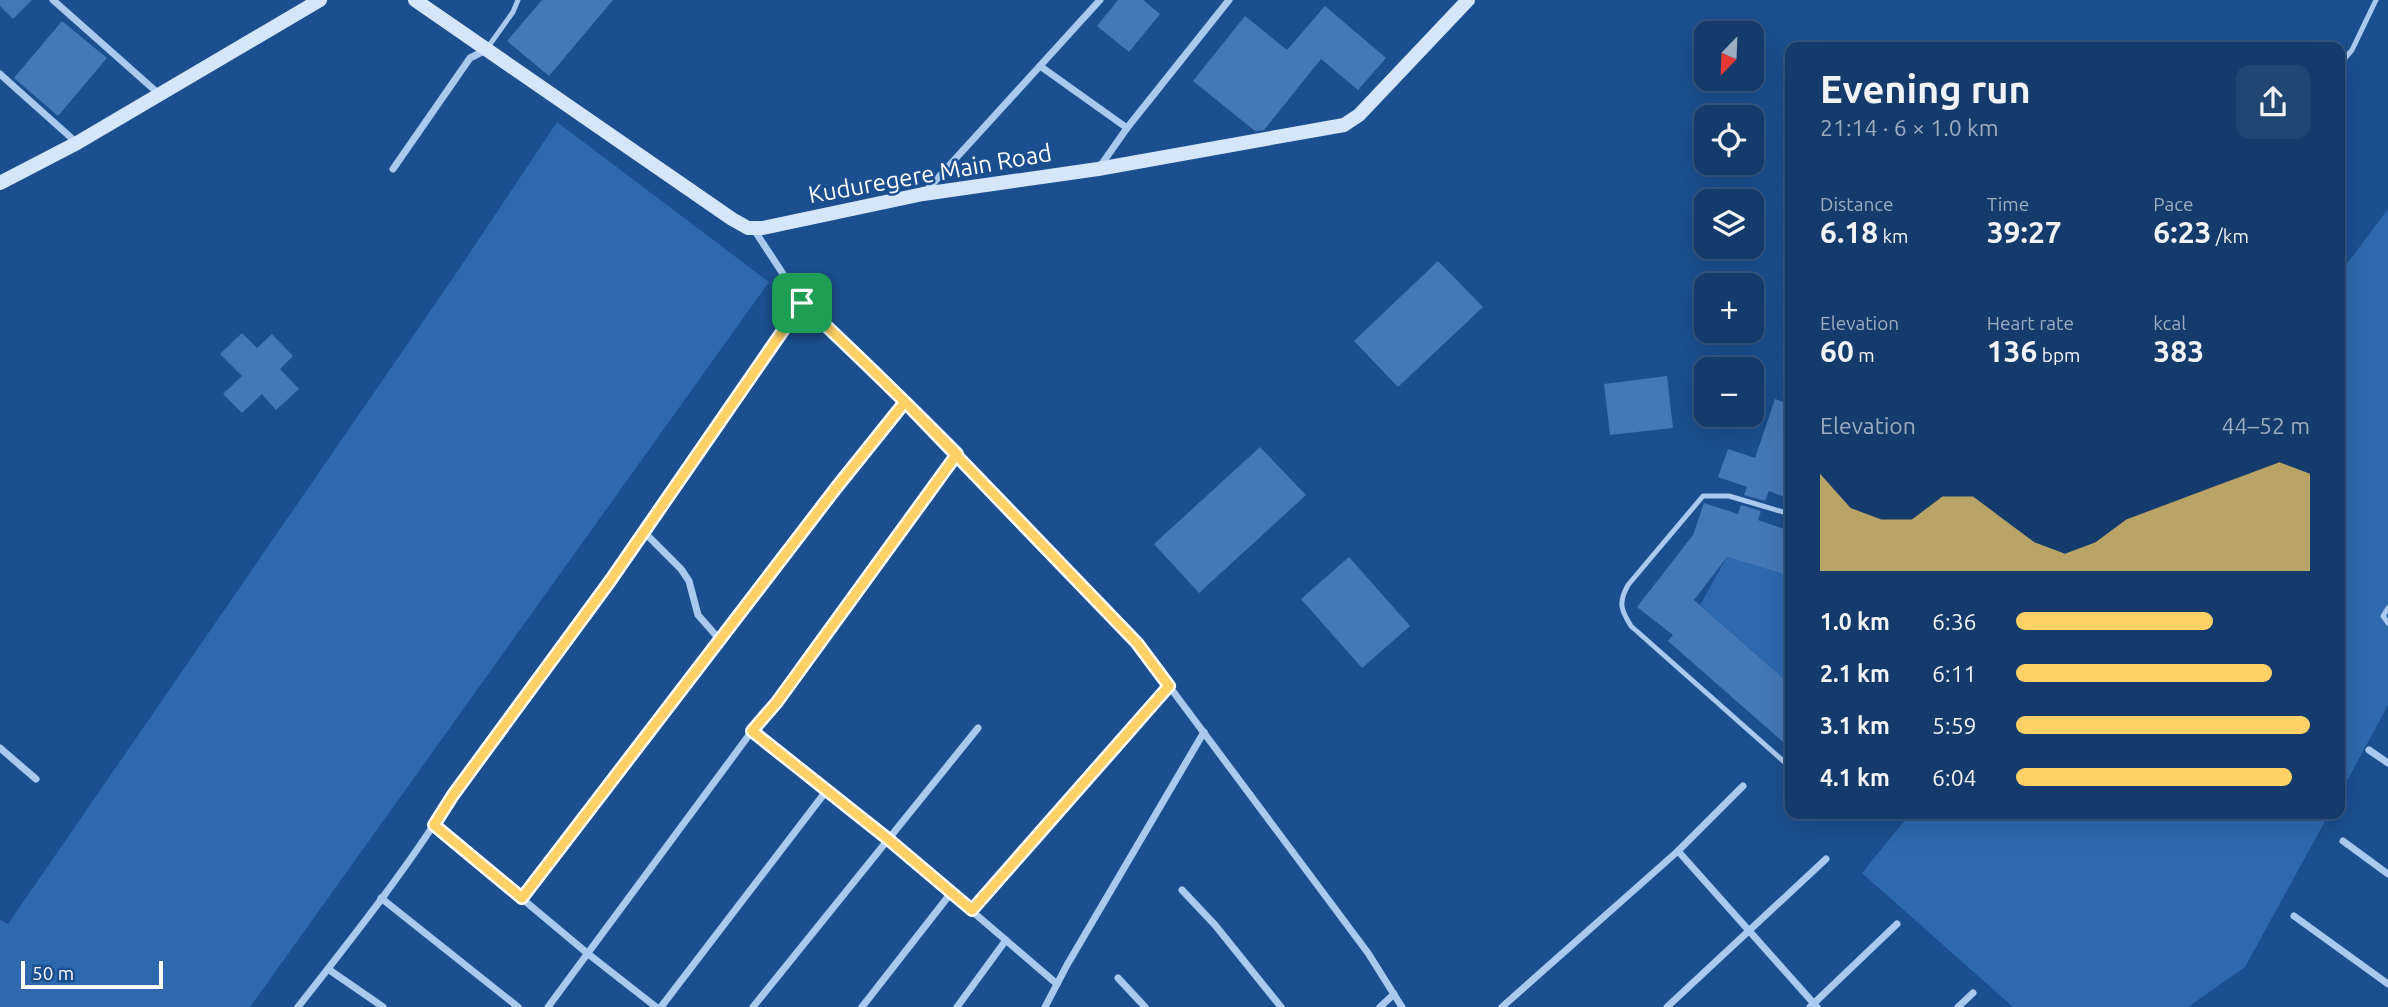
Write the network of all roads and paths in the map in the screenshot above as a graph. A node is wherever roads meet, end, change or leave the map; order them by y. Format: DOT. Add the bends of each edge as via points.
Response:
graph roads {
  1 [pos="53,0"];
  2 [pos="320,0"];
  3 [pos="415,0"];
  4 [pos="518,0"];
  5 [pos="1100,0"];
  6 [pos="1229,0"];
  7 [pos="1468,0"];
  8 [pos="2376,0"];
  9 [pos="486,49"];
  10 [pos="2345,58"];
  11 [pos="1040,66"];
  12 [pos="0,74"];
  13 [pos="160,94"];
  14 [pos="1127,128"];
  15 [pos="77,143"];
  16 [pos="393,169"];
  17 [pos="1098,169"];
  18 [pos="0,183"];
  19 [pos="923,194"];
  20 [pos="753,228"];
  21 [pos="802,303"];
  22 [pos="905,402"];
  23 [pos="957,454"];
  24 [pos="1785,513"];
  25 [pos="643,532"];
  26 [pos="2388,608"];
  27 [pos="2388,623"];
  28 [pos="720,640"];
  29 [pos="1169,686"];
  30 [pos="978,728"];
  31 [pos="752,731"];
  32 [pos="1204,732"];
  33 [pos="0,748"];
  34 [pos="2369,750"];
  35 [pos="1785,763"];
  36 [pos="2388,763"];
  37 [pos="36,779"];
  38 [pos="1743,786"];
  39 [pos="827,790"];
  40 [pos="434,825"];
  41 [pos="888,839"];
  42 [pos="2343,841"];
  43 [pos="1678,851"];
  44 [pos="1826,859"];
  45 [pos="2388,874"];
  46 [pos="1182,890"];
  47 [pos="951,893"];
  48 [pos="381,898"];
  49 [pos="522,898"];
  50 [pos="972,910"];
  51 [pos="2294,916"];
  52 [pos="1897,924"];
  53 [pos="1749,931"];
  54 [pos="1006,940"];
  55 [pos="587,953"];
  56 [pos="328,969"];
  57 [pos="1118,978"];
  58 [pos="1057,984"];
  59 [pos="2388,984"];
  60 [pos="1973,993"];
  61 [pos="1394,995"];
  62 [pos="1813,1006"];
  63 [pos="298,1007"];
  64 [pos="383,1007"];
  65 [pos="518,1007"];
  66 [pos="548,1007"];
  67 [pos="659,1007"];
  68 [pos="752,1007"];
  69 [pos="862,1007"];
  70 [pos="957,1007"];
  71 [pos="1045,1007"];
  72 [pos="1145,1007"];
  73 [pos="1281,1007"];
  74 [pos="1380,1007"];
  75 [pos="1402,1007"];
  76 [pos="1502,1007"];
  77 [pos="1667,1007"];
  78 [pos="1958,1007"];
  1 -- 13 [label="street"];
  2 -- 13 [label="street"];
  3 -- 9 [label="street"];
  4 -- 9 [label="lane"];
  5 -- 11 [label="street"];
  6 -- 14 [label="street"];
  7 -- 17 [label="street, Kuduregere Main Road" via="1359,115 1344,125"];
  8 -- 10 [label="lane"];
  9 -- 16 [label="street" via="470,58"];
  9 -- 20 [label="street" via="732,219"];
  11 -- 14 [label="street"];
  11 -- 19 [label="street"];
  12 -- 15 [label="street"];
  13 -- 15 [label="street"];
  14 -- 17 [label="street"];
  15 -- 18 [label="street"];
  17 -- 19 [label="street, Kuduregere Main Road"];
  19 -- 20 [label="street, Kuduregere Main Road"];
  20 -- 21 [label="street"];
  21 -- 22 [label="street"];
  21 -- 25 [label="street"];
  22 -- 23 [label="street"];
  22 -- 28 [label="street"];
  23 -- 29 [label="street" via="1137,643"];
  23 -- 31 [label="street"];
  24 -- 35 [label="lane" via="1729,496 1703,496 1628,585 1620,608 1631,626"];
  25 -- 28 [label="street" via="681,569 698,615"];
  25 -- 40 [label="street"];
  26 -- 27 [label="lane" via="2384,616"];
  28 -- 49 [label="street"];
  29 -- 32 [label="street"];
  29 -- 50 [label="street"];
  30 -- 41 [label="street"];
  31 -- 39 [label="street"];
  31 -- 55 [label="street"];
  32 -- 58 [label="street"];
  32 -- 61 [label="street" via="1368,953"];
  33 -- 37 [label="street"];
  34 -- 36 [label="street"];
  38 -- 43 [label="street"];
  39 -- 41 [label="street"];
  39 -- 67 [label="street"];
  40 -- 48 [label="street"];
  40 -- 49 [label="street"];
  41 -- 47 [label="street"];
  41 -- 68 [label="street"];
  42 -- 45 [label="street"];
  43 -- 53 [label="street"];
  43 -- 76 [label="street"];
  44 -- 53 [label="street"];
  46 -- 73 [label="street"];
  47 -- 50 [label="street"];
  47 -- 69 [label="street"];
  48 -- 56 [label="street"];
  48 -- 65 [label="street"];
  49 -- 55 [label="street"];
  50 -- 54 [label="street"];
  51 -- 59 [label="street"];
  52 -- 62 [label="street"];
  53 -- 62 [label="street"];
  53 -- 77 [label="street"];
  54 -- 58 [label="street"];
  54 -- 70 [label="street"];
  55 -- 66 [label="street"];
  55 -- 67 [label="street"];
  56 -- 63 [label="street"];
  56 -- 64 [label="street"];
  57 -- 72 [label="street"];
  58 -- 71 [label="street"];
  60 -- 78 [label="street"];
  61 -- 74 [label="street"];
  61 -- 75 [label="street"];
}
